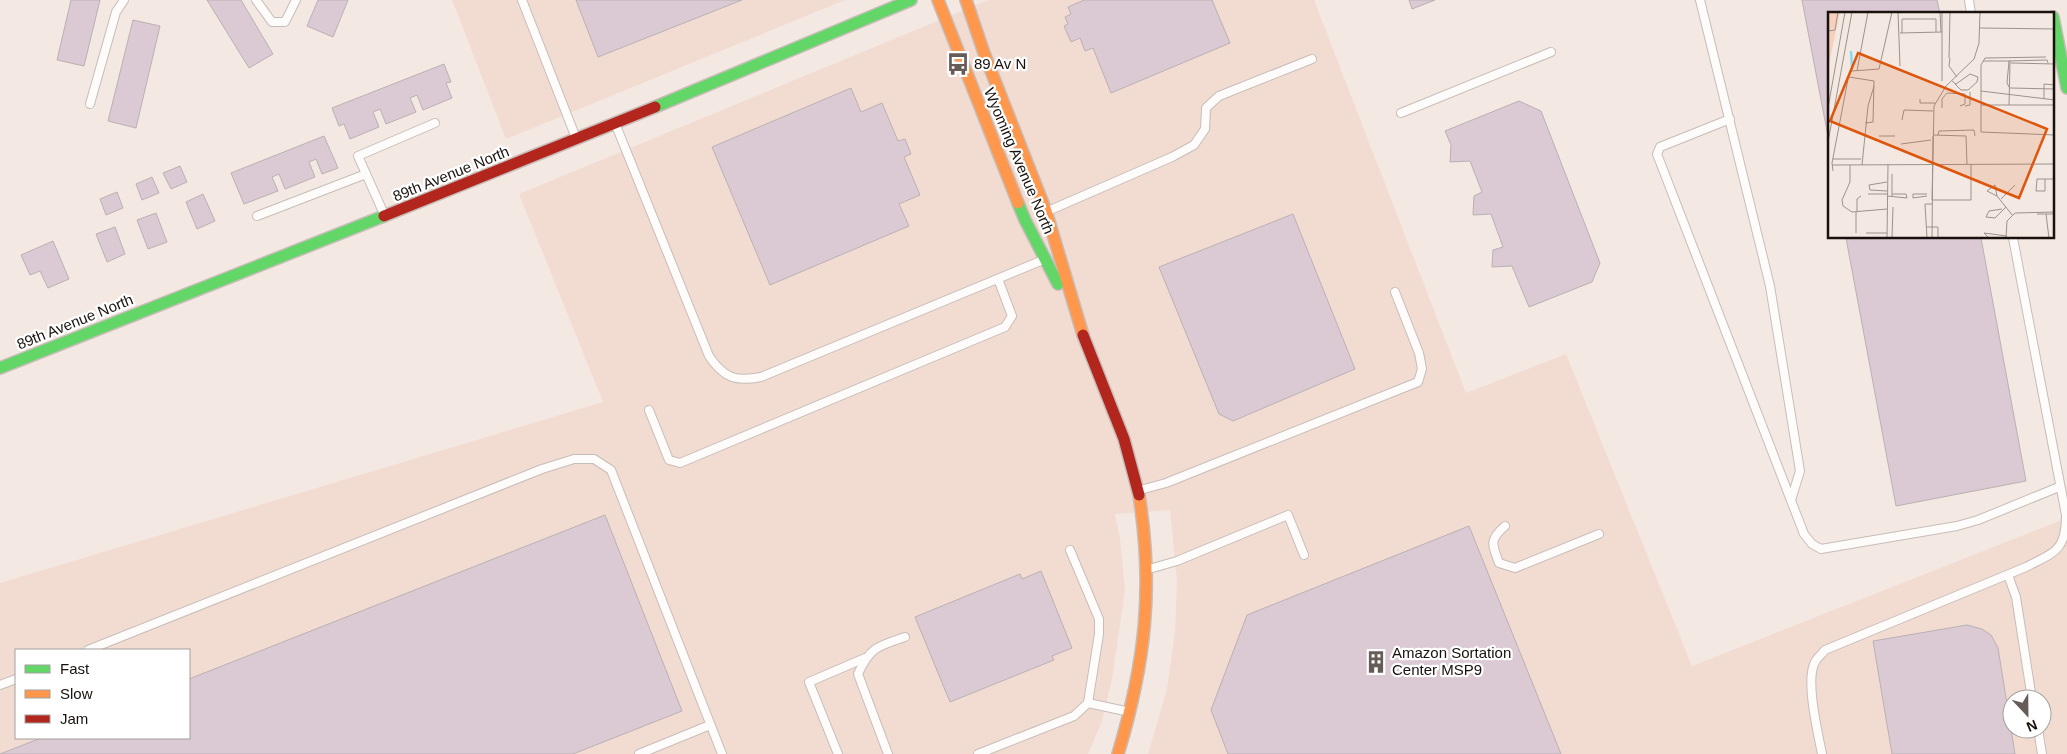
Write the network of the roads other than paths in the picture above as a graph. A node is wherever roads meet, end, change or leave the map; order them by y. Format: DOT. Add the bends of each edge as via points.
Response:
graph roads {
  1 [pos="124,0"];
  2 [pos="256,0"];
  3 [pos="296,0"];
  4 [pos="522,0"];
  5 [pos="911,0"];
  6 [pos="938,0"];
  7 [pos="966,0"];
  8 [pos="1700,0"];
  9 [pos="2054,22"];
  10 [pos="1551,52"];
  11 [pos="1312,59"];
  12 [pos="2067,88"];
  13 [pos="90,104"];
  14 [pos="1401,113"];
  15 [pos="1730,119"];
  16 [pos="435,123"];
  17 [pos="615,124"];
  18 [pos="577,139"];
  19 [pos="366,174"];
  20 [pos="1046,212"];
  21 [pos="257,216"];
  22 [pos="385,216"];
  23 [pos="2013,239"];
  24 [pos="1045,260"];
  25 [pos="998,279"];
  26 [pos="1395,292"];
  27 [pos="1081,329"];
  28 [pos="0,368"];
  29 [pos="649,410"];
  30 [pos="2059,487"];
  31 [pos="1138,490"];
  32 [pos="1791,500"];
  33 [pos="1505,526"];
  34 [pos="1599,534"];
  35 [pos="1070,550"];
  36 [pos="1304,555"];
  37 [pos="1148,569"];
  38 [pos="2008,575"];
  39 [pos="904,637"];
  40 [pos="91,649"];
  41 [pos="865,658"];
  42 [pos="15,679"];
  43 [pos="0,685"];
  44 [pos="2030,689"];
  45 [pos="1088,702"];
  46 [pos="1132,713"];
  47 [pos="710,725"];
  48 [pos="2040,739"];
  49 [pos="639,754"];
  50 [pos="722,754"];
  51 [pos="838,754"];
  52 [pos="888,754"];
  53 [pos="978,754"];
  54 [pos="1118,754"];
  55 [pos="1822,754"];
  56 [pos="2042,754"];
  1 -- 13 [label="lane" via="116,12"];
  2 -- 3 [label="lane" via="272,22 285,22"];
  4 -- 18 [label="lane"];
  5 -- 17 [label="main road, 89th Avenue North"];
  6 -- 24 [label="main road, Wyoming Avenue North" via="1025,220"];
  7 -- 20 [label="main road, Wyoming Avenue North"];
  8 -- 15 [label="lane"];
  9 -- 12 [label="main road"];
  10 -- 14 [label="lane"];
  11 -- 20 [label="lane" via="1219,96 1206,108 1205,129 1194,145"];
  15 -- 32 [label="lane" via="1770,286 1800,471"];
  15 -- 32 [label="lane" via="1660,147 1657,154"];
  16 -- 19 [label="lane" via="358,156"];
  17 -- 18 [label="main road, 89th Avenue North"];
  17 -- 25 [label="lane" via="710,356 718,369 730,377 745,380 761,377"];
  18 -- 22 [label="main road, 89th Avenue North"];
  19 -- 21 [label="lane"];
  19 -- 22 [label="lane"];
  20 -- 27 [label="main road, Wyoming Avenue North"];
  22 -- 28 [label="main road, 89th Avenue North"];
  23 -- 30 [label="lane"];
  24 -- 25 [label="lane"];
  24 -- 27 [label="main road, Wyoming Avenue North"];
  25 -- 29 [label="lane" via="1012,316 1005,327 680,463 669,460"];
  26 -- 31 [label="lane" via="1419,353 1422,369 1418,382 1166,483"];
  27 -- 31 [label="main road, Wyoming Avenue North" via="1129,455"];
  30 -- 32 [label="lane" via="1958,526 1821,549 1804,534"];
  30 -- 38 [label="lane" via="2066,515 2062,545 2051,554"];
  31 -- 37 [label="main road, Wyoming Avenue North"];
  33 -- 34 [label="lane" via="1495,534 1492,545 1499,563 1515,568"];
  35 -- 45 [label="lane" via="1099,619 1100,634"];
  36 -- 37 [label="lane" via="1288,515 1177,561"];
  37 -- 46 [label="main road, Wyoming Avenue North" via="1148,620"];
  38 -- 44 [label="lane" via="2016,597"];
  38 -- 55 [label="lane" via="1825,650 1814,662 1811,678"];
  39 -- 41 [label="lane" via="877,646"];
  40 -- 47 [label="lane" via="542,469 574,459 594,460 610,470"];
  41 -- 51 [label="lane" via="809,682"];
  41 -- 52 [label="lane" via="858,674"];
  42 -- 43 [label="lane"];
  45 -- 46 [label="lane"];
  45 -- 53 [label="lane" via="1074,716"];
  46 -- 54 [label="main road, Wyoming Avenue North"];
  47 -- 49 [label="lane"];
  47 -- 50 [label="lane"];
  48 -- 56 [label="lane"];
}
